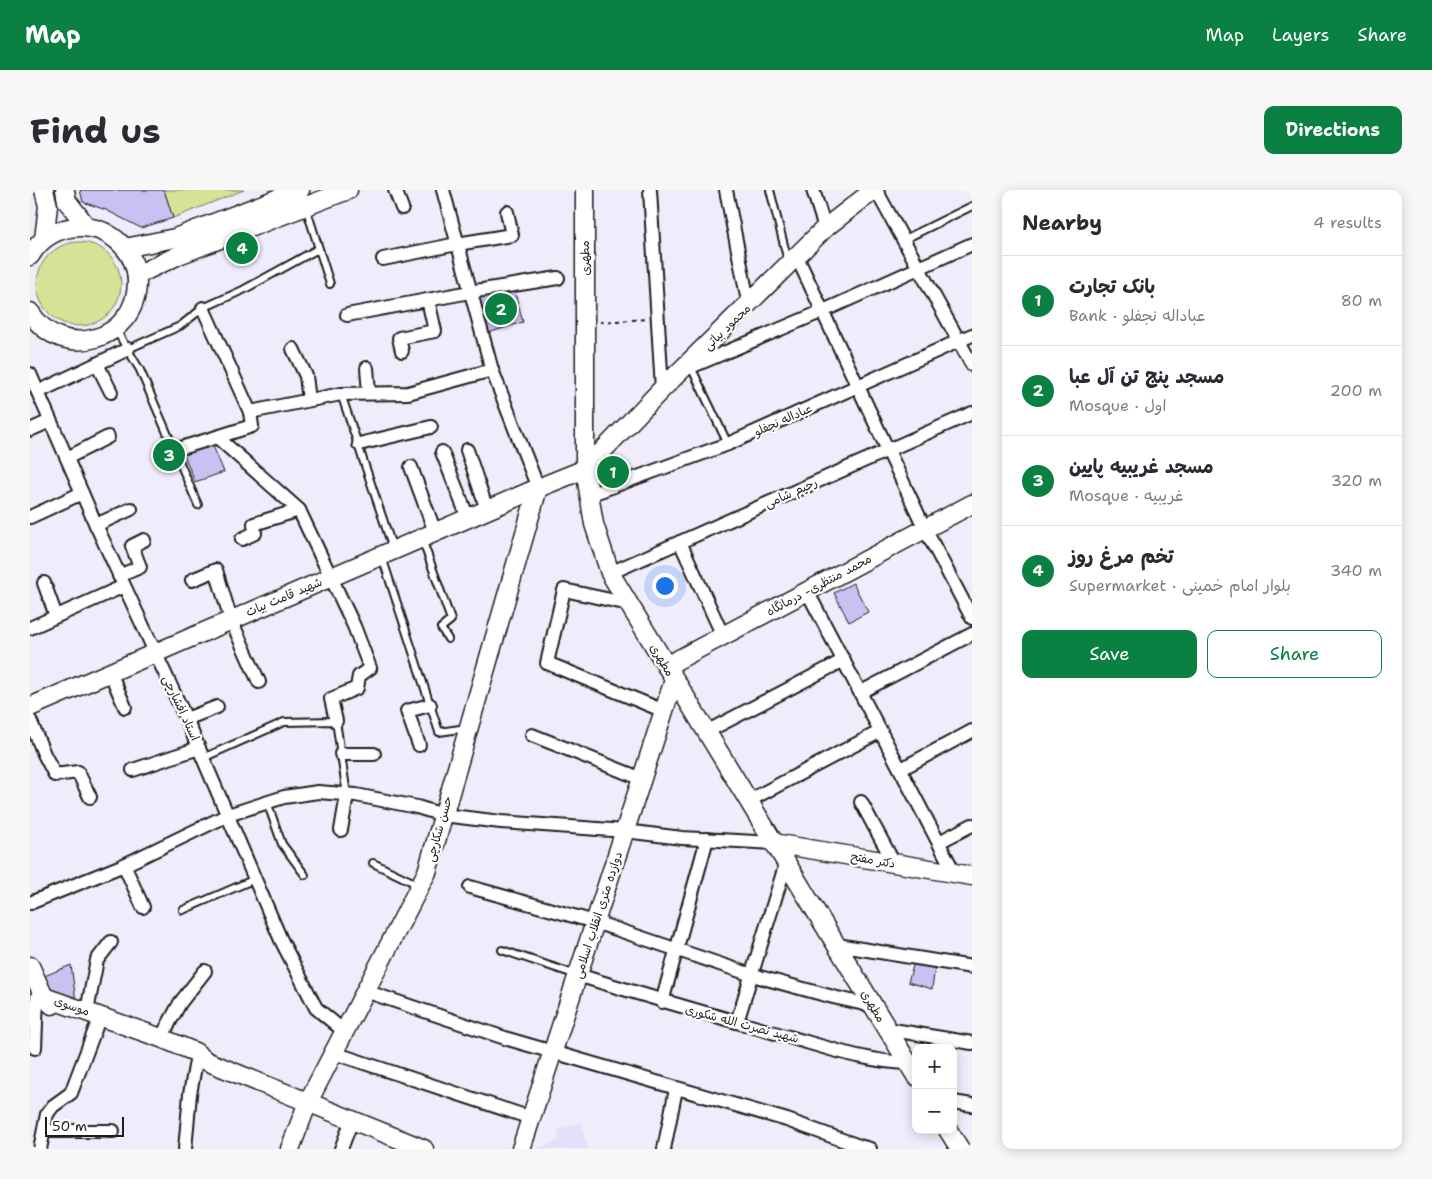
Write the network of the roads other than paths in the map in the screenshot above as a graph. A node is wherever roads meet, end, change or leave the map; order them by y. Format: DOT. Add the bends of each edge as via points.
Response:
graph roads {
  1 [pos="300,190"];
  2 [pos="348,190"];
  3 [pos="395,190"];
  4 [pos="443,190"];
  5 [pos="585,190"];
  6 [pos="650,190"];
  7 [pos="726,190"];
  8 [pos="770,190"];
  9 [pos="813,190"];
  10 [pos="875,190"];
  11 [pos="66,196"];
  12 [pos="46,198"];
  13 [pos="972,206"];
  14 [pos="402,208"];
  15 [pos="507,212"];
  16 [pos="308,217"];
  17 [pos="87,227"];
  18 [pos="826,228"];
  19 [pos="44,239"];
  20 [pos="903,240"];
  21 [pos="458,244"];
  22 [pos="972,244"];
  23 [pos="125,248"];
  24 [pos="320,252"];
  25 [pos="30,256"];
  26 [pos="383,259"];
  27 [pos="793,261"];
  28 [pos="919,269"];
  29 [pos="137,275"];
  30 [pos="558,278"];
  31 [pos="330,284"];
  32 [pos="470,292"];
  33 [pos="428,300"];
  34 [pos="749,306"];
  35 [pos="203,308"];
  36 [pos="823,311"];
  37 [pos="30,312"];
  38 [pos="347,315"];
  39 [pos="115,329"];
  40 [pos="972,335"];
  41 [pos="959,341"];
  42 [pos="293,349"];
  43 [pos="128,350"];
  44 [pos="402,351"];
  45 [pos="97,364"];
  46 [pos="972,365"];
  47 [pos="367,368"];
  48 [pos="686,369"];
  49 [pos="492,370"];
  50 [pos="30,374"];
  51 [pos="858,387"];
  52 [pos="662,389"];
  53 [pos="38,392"];
  54 [pos="111,392"];
  55 [pos="369,393"];
  56 [pos="341,394"];
  57 [pos="309,400"];
  58 [pos="250,412"];
  59 [pos="972,414"];
  60 [pos="50,421"];
  61 [pos="431,427"];
  62 [pos="30,430"];
  63 [pos="108,437"];
  64 [pos="218,437"];
  65 [pos="359,444"];
  66 [pos="728,444"];
  67 [pos="174,450"];
  68 [pos="467,450"];
  69 [pos="888,450"];
  70 [pos="442,452"];
  71 [pos="67,458"];
  72 [pos="411,467"];
  73 [pos="585,469"];
  74 [pos="538,488"];
  75 [pos="82,493"];
  76 [pos="589,495"];
  77 [pos="972,504"];
  78 [pos="198,505"];
  79 [pos="131,509"];
  80 [pos="299,510"];
  81 [pos="487,510"];
  82 [pos="30,517"];
  83 [pos="468,518"];
  84 [pos="96,525"];
  85 [pos="925,529"];
  86 [pos="429,535"];
  87 [pos="242,538"];
  88 [pos="144,540"];
  89 [pos="680,542"];
  90 [pos="388,553"];
  91 [pos="610,573"];
  92 [pos="331,577"];
  93 [pos="192,580"];
  94 [pos="122,581"];
  95 [pos="44,583"];
  96 [pos="808,591"];
  97 [pos="629,604"];
  98 [pos="56,616"];
  99 [pos="972,618"];
  100 [pos="231,620"];
  101 [pos="30,628"];
  102 [pos="972,634"];
  103 [pos="723,636"];
  104 [pos="448,639"];
  105 [pos="155,653"];
  106 [pos="844,660"];
  107 [pos="110,672"];
  108 [pos="670,673"];
  109 [pos="259,682"];
  110 [pos="861,692"];
  111 [pos="430,705"];
  112 [pos="30,707"];
  113 [pos="125,707"];
  114 [pos="217,707"];
  115 [pos="664,711"];
  116 [pos="186,718"];
  117 [pos="30,720"];
  118 [pos="336,721"];
  119 [pos="468,728"];
  120 [pos="881,731"];
  121 [pos="972,731"];
  122 [pos="706,732"];
  123 [pos="532,735"];
  124 [pos="419,745"];
  125 [pos="201,753"];
  126 [pos="341,754"];
  127 [pos="374,754"];
  128 [pos="901,769"];
  129 [pos="133,770"];
  130 [pos="642,779"];
  131 [pos="347,795"];
  132 [pos="90,797"];
  133 [pos="748,801"];
  134 [pos="267,802"];
  135 [pos="860,802"];
  136 [pos="228,815"];
  137 [pos="443,815"];
  138 [pos="972,825"];
  139 [pos="341,830"];
  140 [pos="625,831"];
  141 [pos="707,839"];
  142 [pos="773,842"];
  143 [pos="939,842"];
  144 [pos="373,863"];
  145 [pos="894,863"];
  146 [pos="786,864"];
  147 [pos="124,865"];
  148 [pos="305,875"];
  149 [pos="963,875"];
  150 [pos="255,879"];
  151 [pos="420,886"];
  152 [pos="470,887"];
  153 [pos="30,903"];
  154 [pos="143,907"];
  155 [pos="183,910"];
  156 [pos="595,922"];
  157 [pos="111,942"];
  158 [pos="837,945"];
  159 [pos="502,950"];
  160 [pos="676,950"];
  161 [pos="30,966"];
  162 [pos="972,968"];
  163 [pos="205,971"];
  164 [pos="578,975"];
  165 [pos="752,976"];
  166 [pos="365,992"];
  167 [pos="35,995"];
  168 [pos="662,1002"];
  169 [pos="873,1006"];
  170 [pos="87,1011"];
  171 [pos="737,1022"];
  172 [pos="96,1027"];
  173 [pos="887,1029"];
  174 [pos="345,1032"];
  175 [pos="161,1038"];
  176 [pos="972,1043"];
  177 [pos="35,1048"];
  178 [pos="553,1052"];
  179 [pos="334,1053"];
  180 [pos="201,1061"];
  181 [pos="912,1070"];
  182 [pos="676,1089"];
  183 [pos="308,1102"];
  184 [pos="957,1103"];
  185 [pos="972,1105"];
  186 [pos="531,1118"];
  187 [pos="352,1120"];
  188 [pos="44,1131"];
  189 [pos="113,1131"];
  190 [pos="951,1134"];
  191 [pos="398,1144"];
  192 [pos="40,1149"];
  193 [pos="185,1149"];
  194 [pos="290,1149"];
  195 [pos="342,1149"];
  196 [pos="424,1149"];
  197 [pos="521,1149"];
  198 [pos="664,1149"];
  199 [pos="870,1149"];
  200 [pos="960,1149"];
  1 -- 23 [label="main road" via="175,238"];
  2 -- 29 [label="main road" via="181,254"];
  3 -- 14 [label="street"];
  4 -- 21 [label="street"];
  5 -- 73 [label="main road, مطهری"];
  6 -- 52 [label="street"];
  7 -- 34 [label="street"];
  8 -- 27 [label="lane"];
  9 -- 18 [label="street"];
  10 -- 18 [label="main road, محمود بیاتی"];
  10 -- 20 [label="street"];
  11 -- 12 [label="main road" via="63,209 54,211"];
  11 -- 17 [label="main road"];
  12 -- 19 [label="main road"];
  13 -- 20 [label="lane"];
  15 -- 21 [label="street" via="512,235"];
  16 -- 24 [label="lane"];
  17 -- 19 [label="main road" via="57,231"];
  17 -- 23 [label="main road" via="101,230"];
  18 -- 27 [label="main road, محمود بیاتی"];
  19 -- 25 [label="main road"];
  20 -- 28 [label="street"];
  21 -- 26 [label="street"];
  21 -- 32 [label="street"];
  22 -- 28 [label="street"];
  23 -- 29 [label="main road"];
  24 -- 31 [label="lane"];
  24 -- 35 [label="lane" via="316,250"];
  27 -- 34 [label="main road, محمود بیاتی"];
  27 -- 36 [label="street"];
  28 -- 36 [label="street"];
  28 -- 41 [label="street"];
  29 -- 39 [label="main road" via="133,305"];
  30 -- 32 [label="street"];
  32 -- 33 [label="street"];
  32 -- 49 [label="street"];
  33 -- 38 [label="street"];
  33 -- 44 [label="street" via="435,331 399,338"];
  34 -- 48 [label="main road, محمود بیاتی"];
  35 -- 43 [label="lane" via="180,326"];
  35 -- 58 [label="street"];
  36 -- 48 [label="street"];
  36 -- 51 [label="street"];
  37 -- 39 [label="main road" via="45,330 58,337 88,340"];
  39 -- 43 [label="lane"];
  40 -- 41 [label="street, عباداله نجفلو"];
  41 -- 46 [label="street"];
  41 -- 51 [label="street, عباداله نجفلو"];
  42 -- 57 [label="street" via="306,376"];
  43 -- 45 [label="street"];
  43 -- 67 [label="lane" via="140,370"];
  45 -- 53 [label="street"];
  45 -- 54 [label="street"];
  47 -- 55 [label="street"];
  48 -- 52 [label="main road, محمود بیاتی"];
  48 -- 66 [label="lane"];
  49 -- 55 [label="street" via="408,393"];
  49 -- 74 [label="street"];
  50 -- 53 [label="street, استاد افشارچی"];
  51 -- 66 [label="street, عباداله نجفلو"];
  51 -- 69 [label="street"];
  52 -- 73 [label="main road, محمود بیاتی"];
  53 -- 60 [label="street, استاد افشارچی"];
  55 -- 56 [label="street"];
  56 -- 57 [label="street"];
  56 -- 65 [label="lane"];
  57 -- 58 [label="street"];
  58 -- 64 [label="street" via="252,426"];
  59 -- 69 [label="street, رحیم شامی"];
  60 -- 62 [label="street"];
  60 -- 71 [label="street, استاد افشارچی"];
  61 -- 65 [label="street"];
  63 -- 71 [label="street"];
  64 -- 67 [label="street"];
  64 -- 80 [label="street"];
  65 -- 90 [label="lane"];
  66 -- 76 [label="street, عباداله نجفلو"];
  67 -- 78 [label="lane"];
  68 -- 81 [label="street"];
  69 -- 85 [label="street"];
  69 -- 89 [label="street, رحیم شامی"];
  70 -- 83 [label="street"];
  71 -- 75 [label="street, استاد افشارچی"];
  72 -- 86 [label="street"];
  73 -- 74 [label="main road, شهید قامت بیات"];
  73 -- 76 [label="main road, مطهری"];
  74 -- 81 [label="main road, شهید قامت بیات"];
  74 -- 119 [label="main road, حسن شکارچی"];
  75 -- 82 [label="street"];
  75 -- 84 [label="street, استاد افشارچی"];
  76 -- 91 [label="main road, مطهری" via="594,524"];
  77 -- 85 [label="main road, محمد منتظری- درمانگاه"];
  79 -- 84 [label="street"];
  80 -- 87 [label="street" via="254,524 255,533"];
  80 -- 92 [label="street"];
  81 -- 83 [label="main road, شهید قامت بیات"];
  83 -- 86 [label="main road, شهید قامت بیات"];
  84 -- 94 [label="street, استاد افشارچی"];
  85 -- 96 [label="main road, محمد منتظری- درمانگاه"];
  85 -- 99 [label="street"];
  86 -- 90 [label="main road, شهید قامت بیات"];
  86 -- 104 [label="lane" via="451,620 442,628"];
  88 -- 94 [label="street" via="132,546 140,567"];
  89 -- 91 [label="street, رحیم شامی"];
  89 -- 103 [label="street"];
  90 -- 92 [label="main road, شهید قامت بیات"];
  90 -- 111 [label="lane"];
  91 -- 97 [label="main road, مطهری"];
  92 -- 100 [label="main road, شهید قامت بیات"];
  92 -- 118 [label="street" via="370,668 359,676 357,688 332,699"];
  93 -- 100 [label="street" via="216,570"];
  94 -- 98 [label="street"];
  94 -- 105 [label="street, استاد افشارچی"];
  95 -- 98 [label="street"];
  96 -- 103 [label="main road, محمد منتظری- درمانگاه"];
  96 -- 106 [label="street"];
  97 -- 108 [label="main road, مطهری"];
  97 -- 115 [label="street" via="564,590 547,663"];
  98 -- 101 [label="street"];
  100 -- 105 [label="main road, شهید قامت بیات"];
  100 -- 109 [label="street"];
  102 -- 110 [label="street"];
  103 -- 108 [label="main road, محمد منتظری- درمانگاه"];
  105 -- 107 [label="main road, شهید قامت بیات"];
  105 -- 116 [label="street, استاد افشارچی"];
  106 -- 110 [label="street"];
  106 -- 122 [label="street"];
  107 -- 112 [label="main road, شهید قامت بیات"];
  107 -- 113 [label="street"];
  108 -- 115 [label="main road, دوازده متری انقلاب اسلامی"];
  108 -- 122 [label="main road, مطهری"];
  110 -- 120 [label="street"];
  111 -- 119 [label="lane" via="438,732"];
  111 -- 124 [label="street" via="407,711"];
  114 -- 116 [label="street"];
  115 -- 130 [label="main road, دوازده متری انقلاب اسلامی"];
  116 -- 125 [label="street, استاد افشارچی"];
  117 -- 132 [label="street" via="55,775 78,772"];
  118 -- 125 [label="lane" via="284,722"];
  118 -- 126 [label="lane"];
  119 -- 137 [label="main road, حسن شکارچی"];
  120 -- 128 [label="street"];
  120 -- 133 [label="street"];
  121 -- 128 [label="street"];
  122 -- 133 [label="main road, مطهری"];
  123 -- 130 [label="street"];
  125 -- 129 [label="street"];
  125 -- 136 [label="street, استاد افشارچی"];
  126 -- 127 [label="street"];
  126 -- 131 [label="lane"];
  128 -- 143 [label="street"];
  130 -- 140 [label="main road, دوازده متری انقلاب اسلامی"];
  131 -- 134 [label="street" via="318,792"];
  131 -- 137 [label="street" via="417,807"];
  131 -- 139 [label="street"];
  133 -- 142 [label="main road, مطهری"];
  134 -- 136 [label="street"];
  134 -- 148 [label="lane" via="282,844"];
  135 -- 145 [label="street"];
  136 -- 147 [label="street"];
  136 -- 150 [label="street, استاد افشارچی"];
  137 -- 140 [label="street"];
  137 -- 151 [label="main road, حسن شکارچی"];
  138 -- 143 [label="street"];
  140 -- 141 [label="street"];
  140 -- 156 [label="main road, دوازده متری انقلاب اسلامی"];
  141 -- 142 [label="street"];
  141 -- 160 [label="street"];
  142 -- 145 [label="main road, دکتر مفتح"];
  142 -- 146 [label="main road, مطهری"];
  143 -- 149 [label="street"];
  144 -- 151 [label="lane"];
  145 -- 149 [label="main road, دکتر مفتح"];
  146 -- 158 [label="main road, مطهری"];
  146 -- 165 [label="street"];
  147 -- 153 [label="street"];
  147 -- 154 [label="street"];
  150 -- 155 [label="lane"];
  150 -- 174 [label="street, استاد افشارچی" via="281,940 316,1008"];
  151 -- 166 [label="main road, حسن شکارچی"];
  152 -- 156 [label="street"];
  156 -- 160 [label="street"];
  156 -- 164 [label="main road, دوازده متری انقلاب اسلامی"];
  157 -- 170 [label="street" via="97,960"];
  158 -- 162 [label="street"];
  158 -- 169 [label="main road, مطهری"];
  159 -- 164 [label="lane"];
  160 -- 165 [label="street"];
  160 -- 168 [label="street"];
  161 -- 167 [label="main road"];
  163 -- 175 [label="street" via="180,1003"];
  164 -- 168 [label="street, شهید نصرت الله شکوری"];
  164 -- 178 [label="main road, دوازده متری انقلاب اسلامی"];
  165 -- 169 [label="street"];
  165 -- 171 [label="street"];
  166 -- 174 [label="main road, حسن شکارچی"];
  166 -- 178 [label="street"];
  167 -- 170 [label="main road, موسوی"];
  167 -- 172 [label="main road, موسوی" via="65,1015"];
  167 -- 177 [label="street"];
  168 -- 171 [label="street, شهید نصرت الله شکوری"];
  169 -- 173 [label="main road, مطهری"];
  170 -- 175 [label="main road, موسوی"];
  171 -- 181 [label="street, شهید نصرت الله شکوری"];
  172 -- 180 [label="main road, موسوی"];
  172 -- 188 [label="street" via="71,1094 52,1106"];
  173 -- 176 [label="street"];
  173 -- 181 [label="main road, مطهری"];
  174 -- 179 [label="main road, حسن شکارچی"];
  175 -- 180 [label="main road, موسوی" via="195,1052"];
  178 -- 182 [label="street"];
  178 -- 186 [label="main road, دوازده متری انقلاب اسلامی"];
  179 -- 183 [label="main road, حسن شکارچی"];
  179 -- 186 [label="street"];
  180 -- 183 [label="main road, موسوی"];
  180 -- 193 [label="street" via="190,1094"];
  182 -- 198 [label="street"];
  182 -- 199 [label="street" via="787,1120"];
  183 -- 187 [label="main road, موسوی"];
  183 -- 194 [label="main road, حسن شکارچی"];
  184 -- 185 [label="street"];
  186 -- 197 [label="main road, دوازده متری انقلاب اسلامی"];
  187 -- 191 [label="main road, موسوی"];
  187 -- 195 [label="street"];
  188 -- 189 [label="street"];
  188 -- 192 [label="street"];
  190 -- 200 [label="main road"];
  191 -- 196 [label="main road, موسوی"];
}
